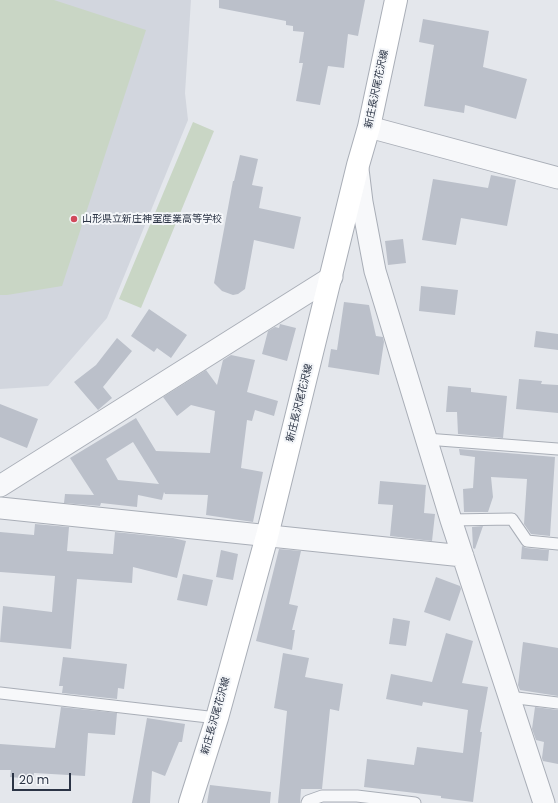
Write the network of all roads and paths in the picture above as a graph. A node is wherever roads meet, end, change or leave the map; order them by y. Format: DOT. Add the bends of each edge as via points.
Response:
graph roads {
  1 [pos="396,0"];
  2 [pos="369,127"];
  3 [pos="358,165"];
  4 [pos="558,178"];
  5 [pos="332,277"];
  6 [pos="426,439"];
  7 [pos="558,449"];
  8 [pos="0,486"];
  9 [pos="0,508"];
  10 [pos="451,520"];
  11 [pos="267,536"];
  12 [pos="558,544"];
  13 [pos="463,556"];
  14 [pos="0,693"];
  15 [pos="509,697"];
  16 [pos="558,703"];
  17 [pos="217,718"];
  18 [pos="540,802"];
  19 [pos="190,803"];
  20 [pos="307,803"];
  21 [pos="415,803"];
  1 -- 2 [label="main road, 新庄長沢尾花沢線"];
  2 -- 3 [label="main road, 新庄長沢尾花沢線"];
  2 -- 4 [label="street"];
  3 -- 5 [label="main road, 新庄長沢尾花沢線"];
  3 -- 6 [label="street" via="375,271"];
  5 -- 8 [label="street"];
  5 -- 11 [label="main road, 新庄長沢尾花沢線"];
  6 -- 7 [label="lane"];
  6 -- 10 [label="street"];
  9 -- 11 [label="street"];
  10 -- 12 [label="lane" via="512,519 526,540"];
  10 -- 13 [label="street"];
  11 -- 13 [label="street"];
  11 -- 17 [label="main road, 新庄長沢尾花沢線"];
  13 -- 15 [label="street"];
  14 -- 17 [label="lane"];
  15 -- 16 [label="lane"];
  15 -- 18 [label="street"];
  17 -- 19 [label="main road, 新庄長沢尾花沢線"];
  20 -- 21 [label="lane" via="322,796 357,796"];
}
